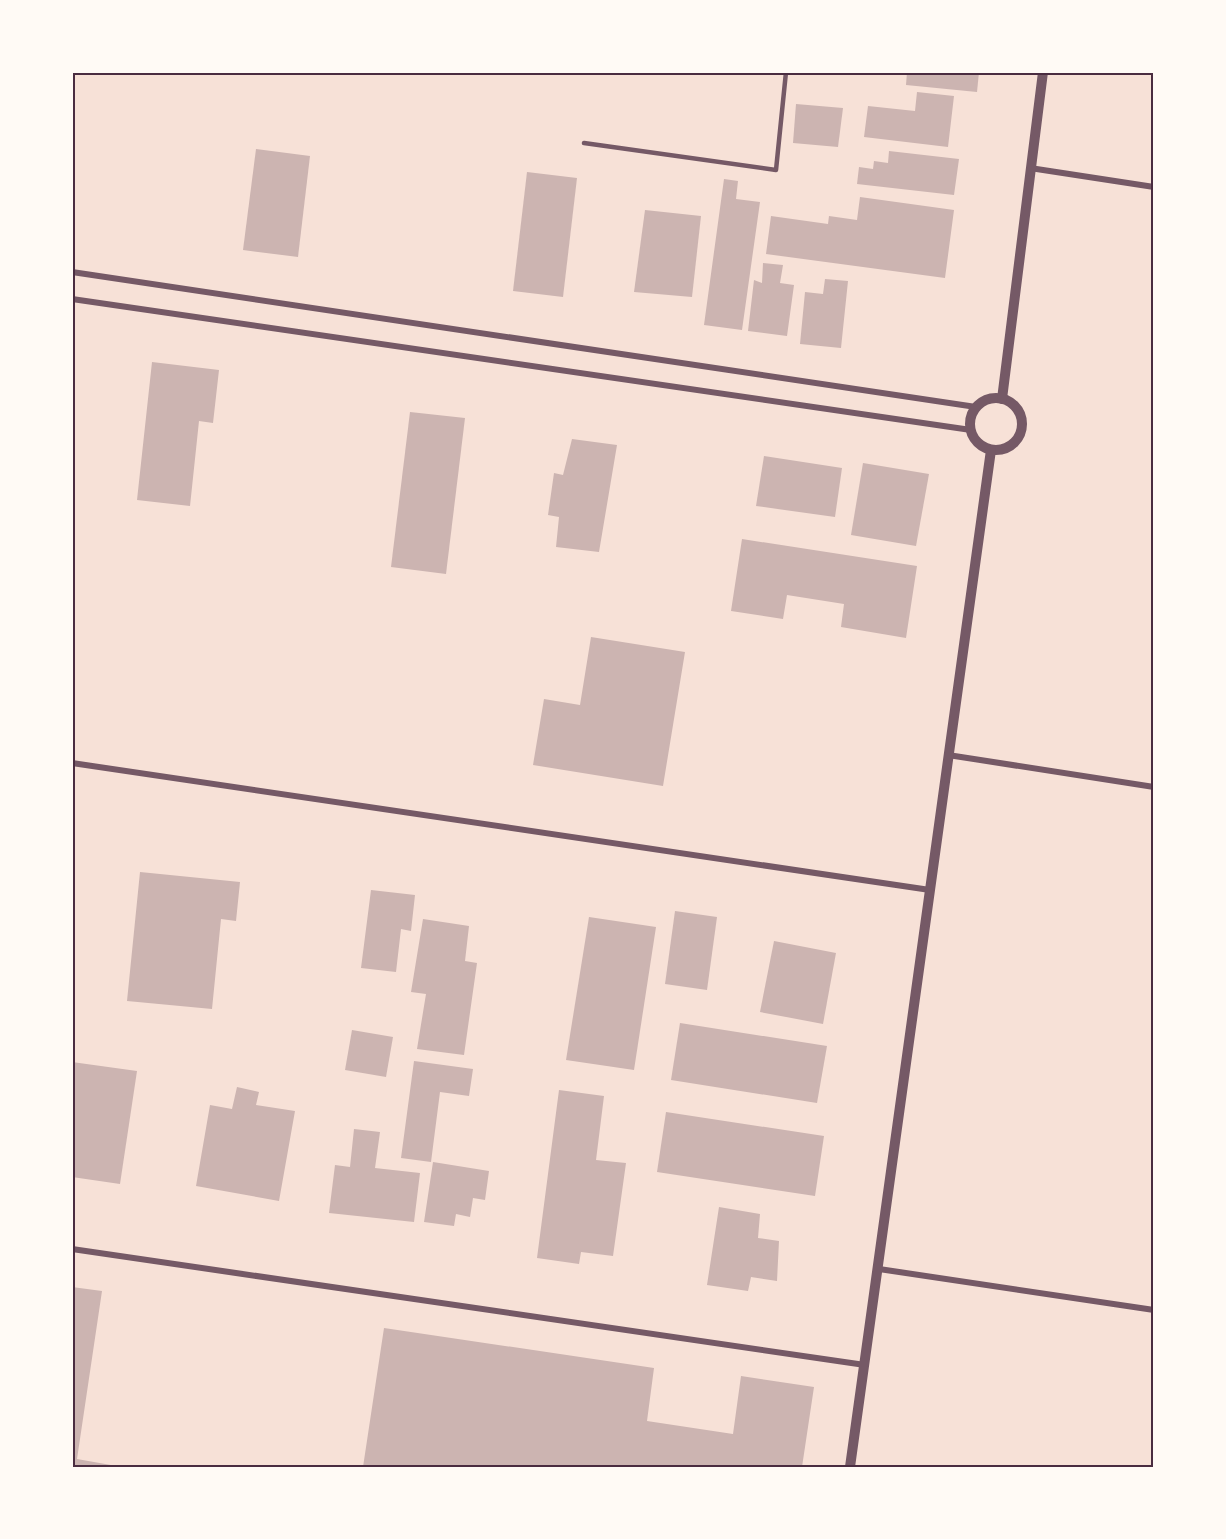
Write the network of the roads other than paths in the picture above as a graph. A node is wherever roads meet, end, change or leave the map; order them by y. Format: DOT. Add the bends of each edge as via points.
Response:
graph roads {
  1 [pos="786,72"];
  2 [pos="1043,72"];
  3 [pos="584,143"];
  4 [pos="1030,168"];
  5 [pos="1154,187"];
  6 [pos="72,272"];
  7 [pos="72,299"];
  8 [pos="1002,399"];
  9 [pos="976,407"];
  10 [pos="970,430"];
  11 [pos="991,450"];
  12 [pos="948,755"];
  13 [pos="72,763"];
  14 [pos="1154,787"];
  15 [pos="930,890"];
  16 [pos="72,1249"];
  17 [pos="879,1269"];
  18 [pos="1154,1310"];
  19 [pos="865,1365"];
  20 [pos="850,1467"];
  1 -- 3 [label="lane" via="776,170"];
  2 -- 4 [label="street"];
  4 -- 5 [label="street"];
  4 -- 8 [label="street"];
  6 -- 9 [label="street"];
  7 -- 10 [label="street"];
  8 -- 9 [label="street" via="987,400"];
  8 -- 11 [label="street" via="1020,413 1022,428 1018,439 1008,448"];
  9 -- 10 [label="street"];
  10 -- 11 [label="street" via="975,441"];
  11 -- 12 [label="street"];
  12 -- 14 [label="street"];
  12 -- 15 [label="street"];
  13 -- 15 [label="street"];
  15 -- 17 [label="street"];
  16 -- 19 [label="street"];
  17 -- 18 [label="street"];
  17 -- 19 [label="street"];
  19 -- 20 [label="street"];
}
